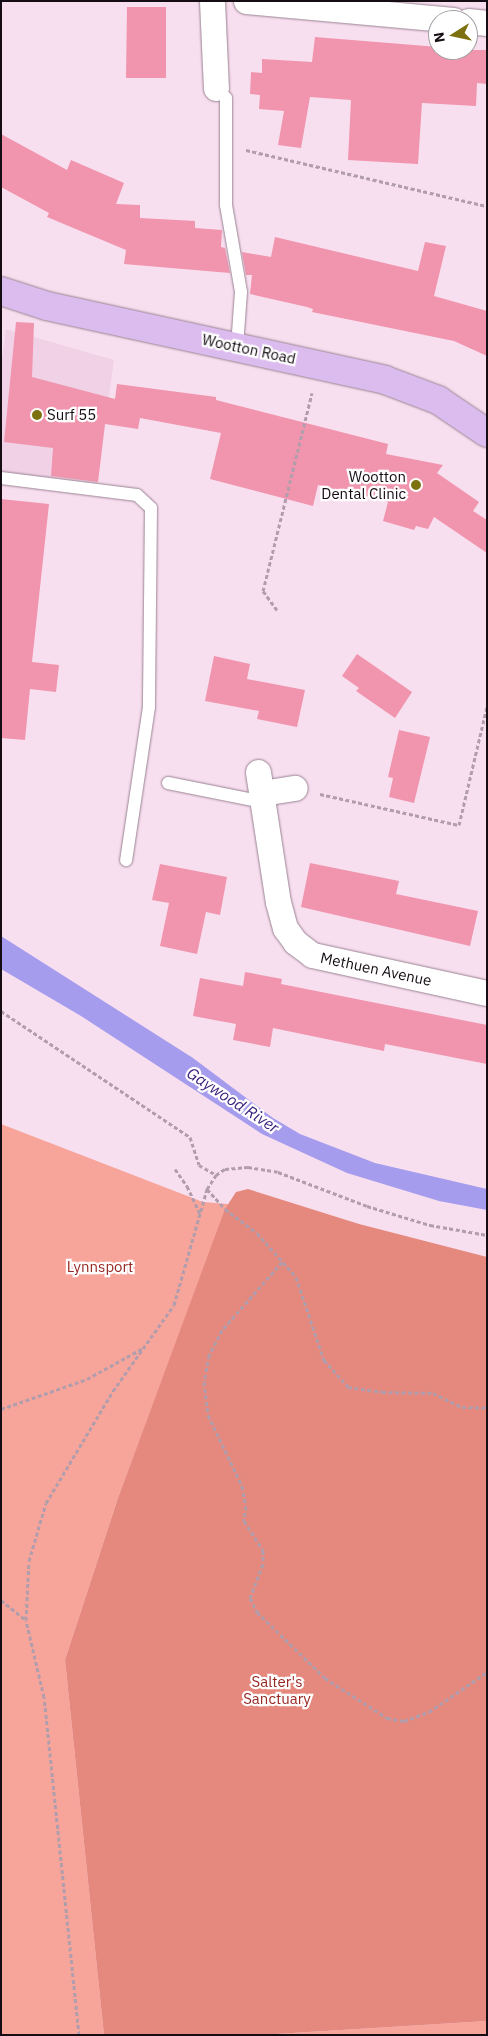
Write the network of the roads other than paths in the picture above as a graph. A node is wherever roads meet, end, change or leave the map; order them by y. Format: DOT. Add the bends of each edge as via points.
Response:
graph roads {
  1 [pos="212,1"];
  2 [pos="246,1"];
  3 [pos="428,18"];
  4 [pos="216,88"];
  5 [pos="1,291"];
  6 [pos="237,346"];
  7 [pos="487,433"];
  8 [pos="1,478"];
  9 [pos="168,784"];
  10 [pos="295,788"];
  11 [pos="261,789"];
  12 [pos="126,860"];
  13 [pos="487,993"];
  1 -- 4 [label="street"];
  2 -- 3 [label="street"];
  4 -- 6 [label="lane" via="226,98 226,205 241,292"];
  5 -- 6 [label="main road, Wootton Road" via="47,306"];
  6 -- 7 [label="main road, Wootton Road" via="385,380 438,400"];
  8 -- 12 [label="lane" via="137,495 151,508 149,707"];
  9 -- 11 [label="lane"];
  10 -- 11 [label="street"];
  11 -- 13 [label="street, Methuen Avenue" via="278,902 285,928 295,942 312,955"];
}
